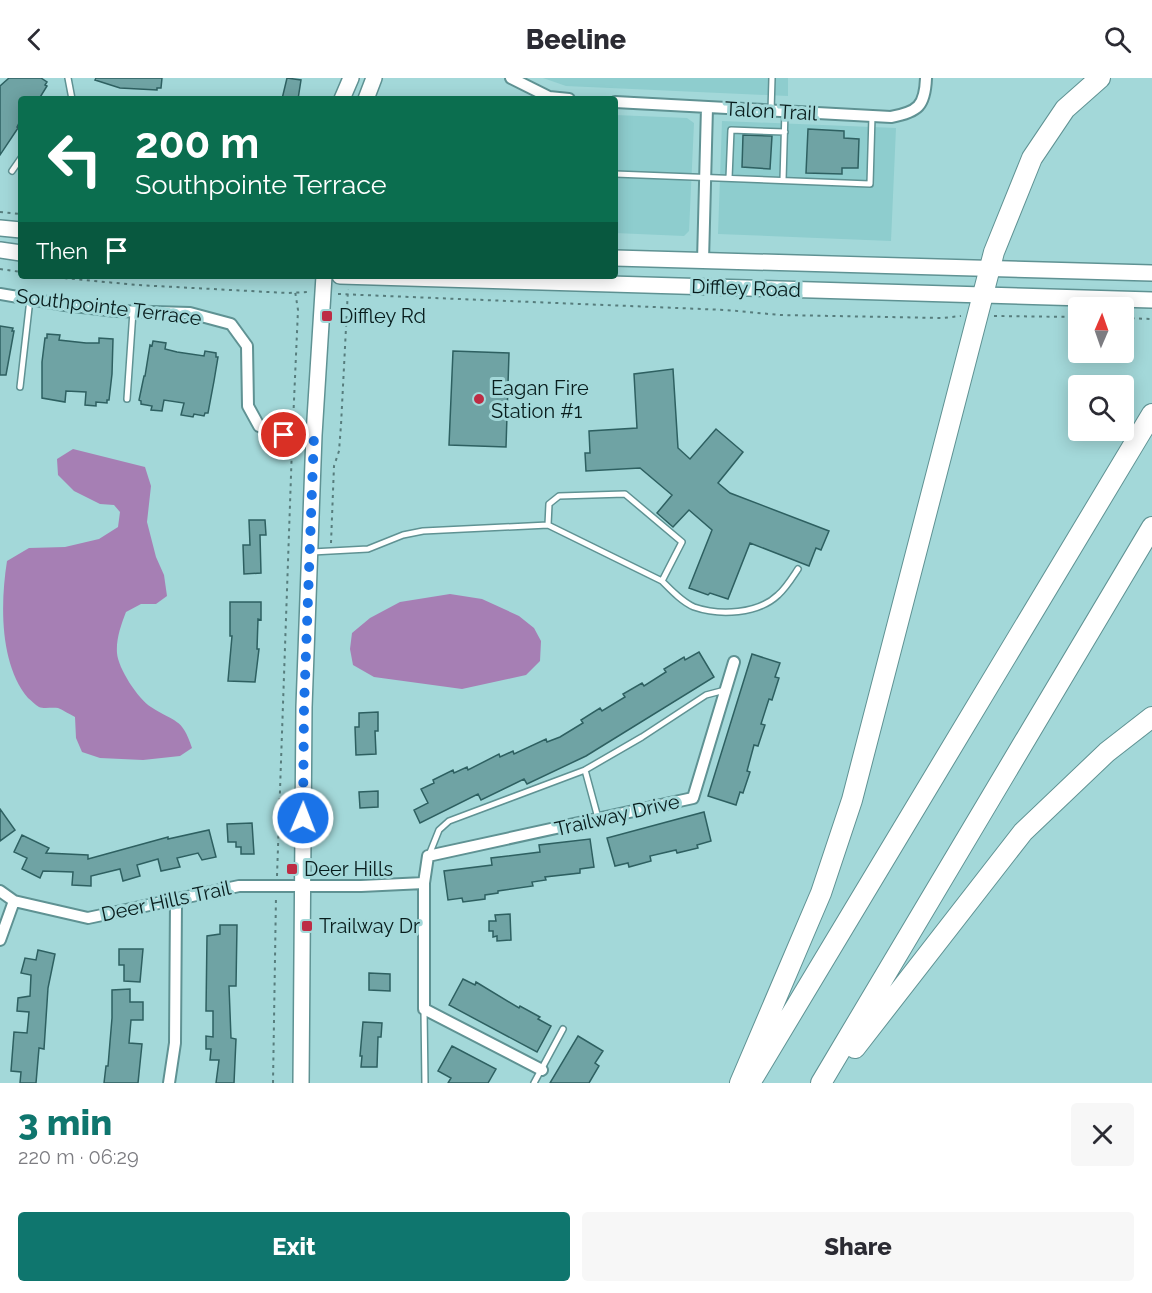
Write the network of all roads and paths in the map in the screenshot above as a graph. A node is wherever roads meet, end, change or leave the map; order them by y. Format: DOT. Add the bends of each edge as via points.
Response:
graph roads {
  1 [pos="69,78"];
  2 [pos="351,78"];
  3 [pos="374,78"];
  4 [pos="512,78"];
  5 [pos="772,78"];
  6 [pos="926,78"];
  7 [pos="1100,78"];
  8 [pos="72,96"];
  9 [pos="343,96"];
  10 [pos="367,96"];
  11 [pos="547,96"];
  12 [pos="618,102"];
  13 [pos="708,107"];
  14 [pos="771,111"];
  15 [pos="785,111"];
  16 [pos="872,116"];
  17 [pos="785,132"];
  18 [pos="18,164"];
  19 [pos="12,171"];
  20 [pos="618,174"];
  21 [pos="705,177"];
  22 [pos="729,178"];
  23 [pos="783,180"];
  24 [pos="0,212"];
  25 [pos="18,214"];
  26 [pos="0,228"];
  27 [pos="18,230"];
  28 [pos="0,250"];
  29 [pos="18,253"];
  30 [pos="618,258"];
  31 [pos="703,261"];
  32 [pos="989,268"];
  33 [pos="0,269"];
  34 [pos="18,272"];
  35 [pos="1152,273"];
  36 [pos="74,279"];
  37 [pos="324,279"];
  38 [pos="441,279"];
  39 [pos="295,291"];
  40 [pos="322,293"];
  41 [pos="0,294"];
  42 [pos="348,295"];
  43 [pos="982,295"];
  44 [pos="30,299"];
  45 [pos="1152,300"];
  46 [pos="133,311"];
  47 [pos="976,315"];
  48 [pos="1068,317"];
  49 [pos="1134,318"];
  50 [pos="1152,319"];
  51 [pos="20,387"];
  52 [pos="127,399"];
  53 [pos="1152,414"];
  54 [pos="293,435"];
  55 [pos="314,435"];
  56 [pos="548,525"];
  57 [pos="1152,527"];
  58 [pos="310,552"];
  59 [pos="330,552"];
  60 [pos="798,569"];
  61 [pos="662,581"];
  62 [pos="735,662"];
  63 [pos="726,689"];
  64 [pos="1152,717"];
  65 [pos="585,770"];
  66 [pos="598,819"];
  67 [pos="428,856"];
  68 [pos="424,883"];
  69 [pos="277,885"];
  70 [pos="302,885"];
  71 [pos="0,891"];
  72 [pos="176,900"];
  73 [pos="14,901"];
  74 [pos="0,940"];
  75 [pos="424,1009"];
  76 [pos="563,1029"];
  77 [pos="542,1070"];
  78 [pos="169,1083"];
  79 [pos="273,1083"];
  80 [pos="301,1083"];
  81 [pos="425,1083"];
  82 [pos="534,1083"];
  83 [pos="740,1083"];
  84 [pos="750,1083"];
  85 [pos="821,1083"];
  86 [pos="827,1083"];
  1 -- 8 [label="lane"];
  2 -- 9 [label="main road"];
  3 -- 10 [label="main road"];
  4 -- 11 [label="street"];
  5 -- 14 [label="lane"];
  6 -- 16 [label="street, Talon Trail" via="922,102 910,114"];
  7 -- 32 [label="highway" via="1065,110 1032,159"];
  12 -- 13 [label="street, Talon Trail"];
  13 -- 14 [label="street, Talon Trail"];
  13 -- 21 [label="street"];
  14 -- 15 [label="street, Talon Trail"];
  15 -- 16 [label="street, Talon Trail"];
  15 -- 17 [label="lane"];
  16 -- 23 [label="lane" via="870,184"];
  17 -- 22 [label="lane" via="731,130"];
  17 -- 23 [label="lane"];
  18 -- 19 [label="lane"];
  20 -- 21 [label="lane"];
  21 -- 22 [label="lane"];
  21 -- 31 [label="street"];
  22 -- 23 [label="lane"];
  24 -- 25 [label="path"];
  26 -- 27 [label="main road"];
  28 -- 29 [label="main road"];
  30 -- 31 [label="main road, Diffley Road"];
  31 -- 32 [label="main road, Diffley Road"];
  32 -- 35 [label="main road, Diffley Road"];
  32 -- 43 [label="highway"];
  33 -- 34 [label="path"];
  36 -- 39 [label="path"];
  37 -- 40 [label="main road"];
  38 -- 43 [label="main road, Diffley Road"];
  39 -- 40 [label="path"];
  39 -- 54 [label="path" via="298,310"];
  40 -- 42 [label="path"];
  40 -- 55 [label="main road"];
  41 -- 44 [label="street, Southpointe Terrace"];
  42 -- 47 [label="path" via="780,315"];
  42 -- 59 [label="path"];
  43 -- 45 [label="main road, Diffley Road"];
  43 -- 47 [label="highway"];
  44 -- 46 [label="street, Southpointe Terrace"];
  44 -- 51 [label="lane"];
  46 -- 52 [label="lane"];
  46 -- 54 [label="street, Southpointe Terrace" via="190,313 231,324 247,346 248,406 259,426"];
  47 -- 48 [label="path"];
  47 -- 83 [label="highway" via="852,800 821,893"];
  49 -- 50 [label="path"];
  53 -- 84 [label="highway"];
  54 -- 55 [label="street, Southpointe Terrace"];
  54 -- 69 [label="path"];
  55 -- 58 [label="main road"];
  56 -- 59 [label="lane" via="423,531 368,549"];
  56 -- 61 [label="lane"];
  56 -- 61 [label="lane" via="549,504 559,496 625,494 682,542"];
  57 -- 85 [label="highway"];
  58 -- 59 [label="lane"];
  58 -- 70 [label="main road"];
  60 -- 61 [label="lane" via="778,596 760,607 742,610 717,612 693,606"];
  62 -- 63 [label="street, Trailway Drive"];
  63 -- 65 [label="lane" via="706,695"];
  63 -- 66 [label="street, Trailway Drive" via="693,798"];
  64 -- 86 [label="highway" via="1107,752 1023,832"];
  65 -- 66 [label="lane"];
  65 -- 67 [label="lane" via="449,821 439,830"];
  66 -- 67 [label="street, Trailway Drive"];
  67 -- 68 [label="street"];
  68 -- 70 [label="street"];
  68 -- 75 [label="street"];
  69 -- 70 [label="street, Deer Hills Trail"];
  69 -- 72 [label="street, Deer Hills Trail" via="239,886"];
  69 -- 79 [label="path"];
  70 -- 80 [label="main road"];
  71 -- 73 [label="street, Deer Hills Trail"];
  72 -- 73 [label="street, Deer Hills Trail" via="88,918"];
  72 -- 78 [label="street" via="175,1043"];
  73 -- 74 [label="street"];
  75 -- 77 [label="street"];
  75 -- 81 [label="lane"];
  76 -- 77 [label="lane"];
  77 -- 82 [label="lane"];
}
